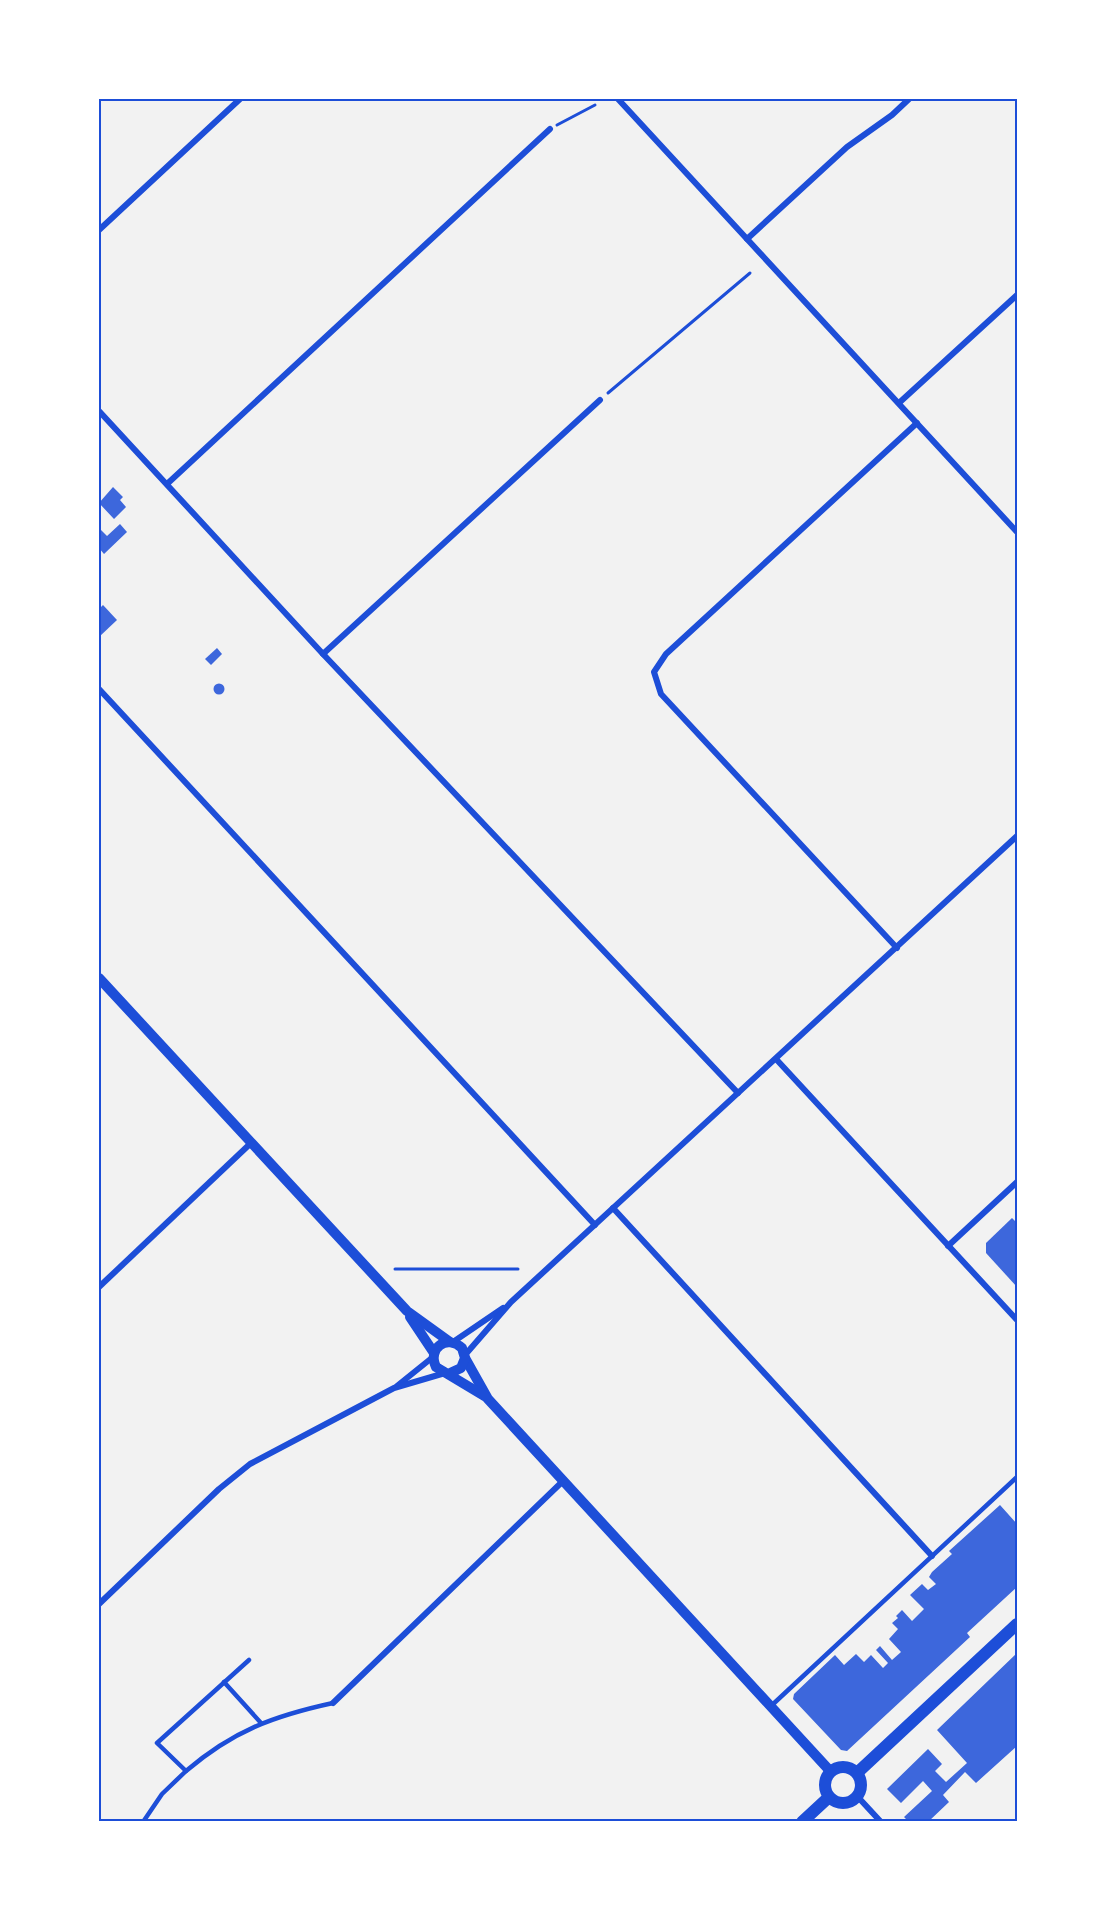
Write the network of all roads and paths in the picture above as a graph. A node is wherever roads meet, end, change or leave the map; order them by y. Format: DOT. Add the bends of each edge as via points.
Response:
graph roads {
  1 [pos="240,99"];
  2 [pos="618,99"];
  3 [pos="909,99"];
  4 [pos="595,105"];
  5 [pos="550,129"];
  6 [pos="99,230"];
  7 [pos="747,239"];
  8 [pos="750,273"];
  9 [pos="1017,295"];
  10 [pos="600,400"];
  11 [pos="900,402"];
  12 [pos="99,411"];
  13 [pos="917,423"];
  14 [pos="167,484"];
  15 [pos="1017,518"];
  16 [pos="1010,525"];
  17 [pos="1017,532"];
  18 [pos="323,654"];
  19 [pos="99,689"];
  20 [pos="1017,836"];
  21 [pos="897,948"];
  22 [pos="99,979"];
  23 [pos="776,1059"];
  24 [pos="738,1093"];
  25 [pos="251,1143"];
  26 [pos="1017,1182"];
  27 [pos="613,1208"];
  28 [pos="595,1225"];
  29 [pos="948,1246"];
  30 [pos="395,1269"];
  31 [pos="518,1269"];
  32 [pos="99,1287"];
  33 [pos="511,1302"];
  34 [pos="407,1311"];
  35 [pos="1017,1320"];
  36 [pos="452,1342"];
  37 [pos="433,1355"];
  38 [pos="465,1357"];
  39 [pos="446,1373"];
  40 [pos="394,1388"];
  41 [pos="488,1399"];
  42 [pos="1017,1477"];
  43 [pos="562,1481"];
  44 [pos="932,1556"];
  45 [pos="99,1604"];
  46 [pos="1017,1624"];
  47 [pos="249,1660"];
  48 [pos="224,1682"];
  49 [pos="333,1703"];
  50 [pos="771,1706"];
  51 [pos="261,1723"];
  52 [pos="186,1771"];
  53 [pos="831,1772"];
  54 [pos="857,1773"];
  55 [pos="857,1796"];
  56 [pos="829,1797"];
  57 [pos="143,1822"];
  58 [pos="802,1822"];
  59 [pos="881,1822"];
  1 -- 6 [label="street"];
  2 -- 7 [label="street"];
  3 -- 7 [label="street" via="848,147"];
  4 -- 5 [label="path"];
  5 -- 14 [label="street"];
  7 -- 11 [label="street"];
  8 -- 10 [label="path"];
  9 -- 11 [label="street"];
  10 -- 18 [label="street"];
  11 -- 13 [label="street"];
  12 -- 14 [label="street"];
  13 -- 16 [label="street"];
  13 -- 21 [label="street" via="666,654 654,672 661,694"];
  14 -- 18 [label="street"];
  15 -- 16 [label="street"];
  16 -- 17 [label="street"];
  18 -- 24 [label="street"];
  19 -- 28 [label="street"];
  20 -- 21 [label="street"];
  21 -- 23 [label="street"];
  22 -- 25 [label="street"];
  23 -- 24 [label="street"];
  23 -- 29 [label="street"];
  24 -- 27 [label="street"];
  25 -- 32 [label="street"];
  25 -- 34 [label="street"];
  26 -- 29 [label="street"];
  27 -- 28 [label="street"];
  27 -- 44 [label="street"];
  28 -- 33 [label="street"];
  29 -- 35 [label="street"];
  30 -- 31 [label="path"];
  33 -- 36 [label="street"];
  33 -- 38 [label="street"];
  34 -- 36 [label="street"];
  34 -- 37 [label="street"];
  36 -- 37 [label="street" via="440,1344"];
  36 -- 38 [label="street" via="462,1348"];
  37 -- 39 [label="street" via="436,1367"];
  37 -- 40 [label="street"];
  38 -- 39 [label="street" via="461,1368"];
  38 -- 41 [label="street"];
  39 -- 40 [label="street"];
  39 -- 41 [label="street"];
  40 -- 45 [label="street" via="233,1477"];
  41 -- 43 [label="street"];
  42 -- 44 [label="lane"];
  43 -- 49 [label="street"];
  43 -- 50 [label="street"];
  44 -- 50 [label="lane"];
  46 -- 54 [label="main road"];
  47 -- 48 [label="lane"];
  48 -- 51 [label="lane"];
  48 -- 52 [label="lane" via="157,1743"];
  49 -- 51 [label="lane"];
  50 -- 53 [label="street"];
  51 -- 52 [label="lane" via="223,1742"];
  52 -- 57 [label="lane" via="162,1794"];
  53 -- 54 [label="main road" via="847,1768"];
  53 -- 56 [label="main road" via="825,1785"];
  54 -- 55 [label="main road" via="861,1787"];
  55 -- 56 [label="main road" via="853,1801 840,1803"];
  55 -- 59 [label="street"];
  56 -- 58 [label="main road"];
}
